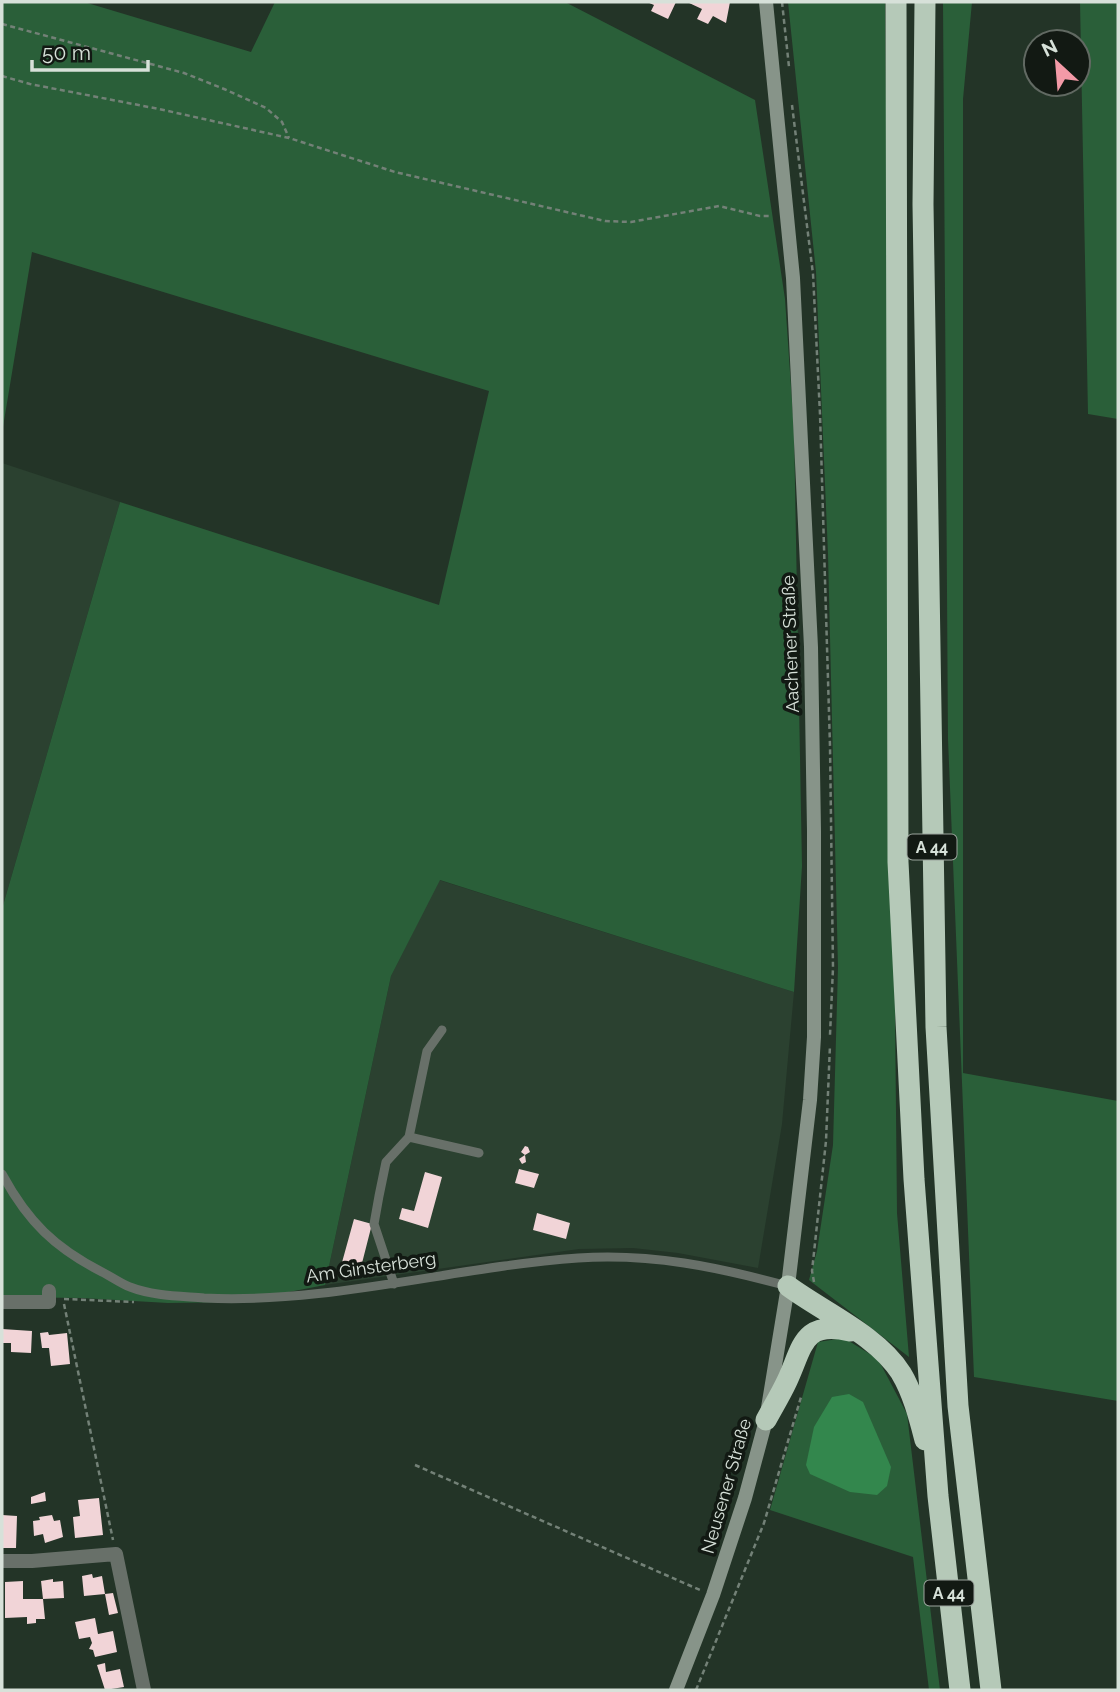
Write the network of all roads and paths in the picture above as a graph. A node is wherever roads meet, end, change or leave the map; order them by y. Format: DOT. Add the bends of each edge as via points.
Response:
graph roads {
  1 [pos="766,2"];
  2 [pos="896,2"];
  3 [pos="925,2"];
  4 [pos="2,24"];
  5 [pos="2,76"];
  6 [pos="289,138"];
  7 [pos="806,214"];
  8 [pos="789,215"];
  9 [pos="442,1030"];
  10 [pos="409,1137"];
  11 [pos="479,1153"];
  12 [pos="2,1174"];
  13 [pos="394,1284"];
  14 [pos="788,1286"];
  15 [pos="49,1291"];
  16 [pos="147,1292"];
  17 [pos="2,1302"];
  18 [pos="858,1332"];
  19 [pos="766,1420"];
  20 [pos="415,1465"];
  21 [pos="938,1496"];
  22 [pos="116,1554"];
  23 [pos="2,1561"];
  24 [pos="713,1595"];
  25 [pos="144,1690"];
  26 [pos="676,1690"];
  27 [pos="960,1690"];
  28 [pos="991,1690"];
  1 -- 8 [label="main road, Aachener Straße"];
  2 -- 21 [label="highway, A 44" via="898,862 914,1179"];
  3 -- 28 [label="highway, A 44" via="923,204 936,1027 958,1406"];
  4 -- 6 [label="path" via="184,73 266,108 282,122"];
  5 -- 6 [label="path"];
  6 -- 8 [label="path" via="395,172 605,221 631,222 719,206 760,216"];
  7 -- 8 [label="path"];
  8 -- 14 [label="main road, Aachener Straße" via="811,648 814,969 810,1100"];
  9 -- 10 [label="lane" via="427,1051"];
  10 -- 11 [label="lane"];
  10 -- 13 [label="lane" via="386,1162 374,1224"];
  12 -- 16 [label="lane, Am Ginsterberg" via="27,1216 48,1238 76,1259"];
  13 -- 14 [label="lane, Am Ginsterberg" via="522,1264 634,1255"];
  13 -- 16 [label="lane, Am Ginsterberg" via="242,1300"];
  14 -- 18 [label="highway"];
  14 -- 19 [label="main road, Neusener Straße"];
  15 -- 16 [label="path" via="66,1300 134,1303"];
  15 -- 17 [label="street" via="48,1302"];
  15 -- 22 [label="path" via="64,1304"];
  18 -- 19 [label="highway" via="830,1328 806,1339"];
  18 -- 21 [label="highway" via="884,1352 906,1384"];
  19 -- 24 [label="main road, Neusener Straße"];
  20 -- 24 [label="path"];
  21 -- 27 [label="highway, A 44"];
  22 -- 23 [label="street"];
  22 -- 25 [label="street"];
  24 -- 26 [label="main road, Neusener Straße"];
}
